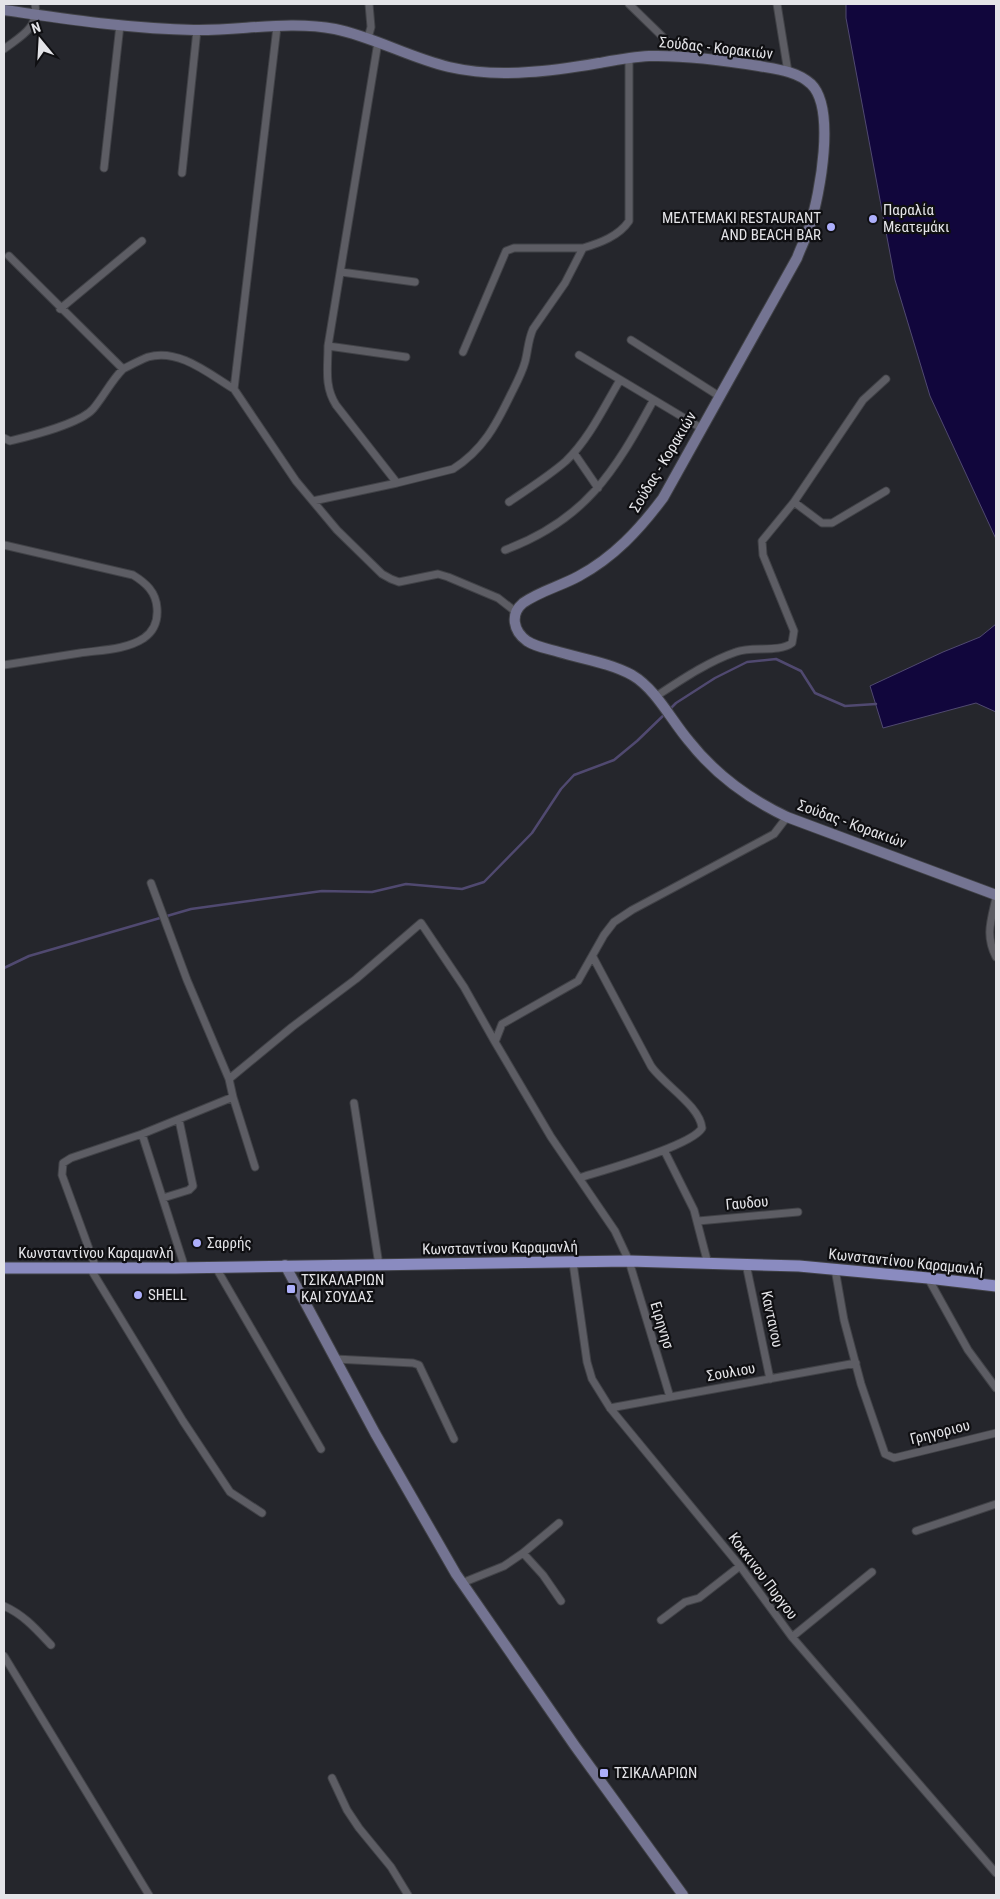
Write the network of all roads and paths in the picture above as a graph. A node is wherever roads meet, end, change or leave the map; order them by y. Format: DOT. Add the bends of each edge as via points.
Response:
graph roads {
  1 [pos="35,4"];
  2 [pos="370,4"];
  3 [pos="629,4"];
  4 [pos="777,4"];
  5 [pos="4,10"];
  6 [pos="36,15"];
  7 [pos="120,25"];
  8 [pos="277,27"];
  9 [pos="197,30"];
  10 [pos="373,40"];
  11 [pos="4,49"];
  12 [pos="678,56"];
  13 [pos="628,58"];
  14 [pos="788,72"];
  15 [pos="104,168"];
  16 [pos="182,173"];
  17 [pos="142,241"];
  18 [pos="583,248"];
  19 [pos="9,256"];
  20 [pos="341,272"];
  21 [pos="415,282"];
  22 [pos="60,308"];
  23 [pos="631,340"];
  24 [pos="328,346"];
  25 [pos="463,352"];
  26 [pos="580,355"];
  27 [pos="406,357"];
  28 [pos="123,368"];
  29 [pos="886,379"];
  30 [pos="620,380"];
  31 [pos="234,389"];
  32 [pos="719,396"];
  33 [pos="653,401"];
  34 [pos="701,428"];
  35 [pos="4,438"];
  36 [pos="574,453"];
  37 [pos="397,483"];
  38 [pos="598,488"];
  39 [pos="886,490"];
  40 [pos="313,501"];
  41 [pos="509,502"];
  42 [pos="794,502"];
  43 [pos="4,545"];
  44 [pos="505,550"];
  45 [pos="516,612"];
  46 [pos="4,665"];
  47 [pos="658,700"];
  48 [pos="787,816"];
  49 [pos="150,883"];
  50 [pos="996,897"];
  51 [pos="593,957"];
  52 [pos="996,957"];
  53 [pos="495,1042"];
  54 [pos="229,1079"];
  55 [pos="233,1097"];
  56 [pos="354,1103"];
  57 [pos="179,1120"];
  58 [pos="142,1134"];
  59 [pos="664,1150"];
  60 [pos="255,1167"];
  61 [pos="579,1178"];
  62 [pos="162,1198"];
  63 [pos="798,1212"];
  64 [pos="698,1221"];
  65 [pos="629,1261"];
  66 [pos="573,1263"];
  67 [pos="708,1264"];
  68 [pos="746,1264"];
  69 [pos="285,1265"];
  70 [pos="379,1265"];
  71 [pos="215,1266"];
  72 [pos="4,1268"];
  73 [pos="93,1268"];
  74 [pos="185,1268"];
  75 [pos="835,1269"];
  76 [pos="928,1278"];
  77 [pos="996,1286"];
  78 [pos="335,1359"];
  79 [pos="856,1363"];
  80 [pos="770,1379"];
  81 [pos="996,1388"];
  82 [pos="670,1397"];
  83 [pos="610,1408"];
  84 [pos="996,1432"];
  85 [pos="454,1439"];
  86 [pos="321,1449"];
  87 [pos="996,1504"];
  88 [pos="262,1512"];
  89 [pos="559,1523"];
  90 [pos="916,1531"];
  91 [pos="523,1553"];
  92 [pos="740,1566"];
  93 [pos="872,1572"];
  94 [pos="462,1583"];
  95 [pos="561,1601"];
  96 [pos="4,1606"];
  97 [pos="661,1620"];
  98 [pos="792,1637"];
  99 [pos="51,1645"];
  100 [pos="4,1656"];
  101 [pos="332,1778"];
  102 [pos="996,1873"];
  103 [pos="149,1895"];
  104 [pos="408,1895"];
  105 [pos="683,1895"];
  1 -- 6 [label="street"];
  2 -- 10 [label="street"];
  3 -- 12 [label="street"];
  4 -- 14 [label="street"];
  5 -- 6 [label="main road, Σούδας - Κορακιών"];
  6 -- 7 [label="main road, Σούδας - Κορακιών"];
  6 -- 11 [label="street" via="27,31"];
  7 -- 9 [label="main road, Σούδας - Κορακιών"];
  7 -- 15 [label="street"];
  8 -- 9 [label="main road, Σούδας - Κορακιών"];
  8 -- 10 [label="main road, Σούδας - Κορακιών" via="334,29"];
  8 -- 31 [label="street"];
  9 -- 16 [label="street"];
  10 -- 13 [label="main road, Σούδας - Κορακιών" via="448,67 481,72 546,71"];
  10 -- 20 [label="street"];
  12 -- 13 [label="main road, Σούδας - Κορακιών"];
  12 -- 14 [label="main road, Σούδας - Κορακιών"];
  13 -- 18 [label="street" via="629,221 619,232"];
  14 -- 32 [label="main road, Σούδας - Κορακιών" via="812,85 821,101 825,120 810,228"];
  17 -- 22 [label="street"];
  18 -- 25 [label="street" via="514,248 506,251"];
  18 -- 37 [label="street" via="565,283 533,329 520,376 484,443 453,468"];
  19 -- 22 [label="street"];
  20 -- 21 [label="street"];
  20 -- 24 [label="street"];
  22 -- 28 [label="street"];
  23 -- 32 [label="street"];
  24 -- 27 [label="street"];
  24 -- 37 [label="street" via="329,394"];
  26 -- 30 [label="street"];
  28 -- 31 [label="street" via="148,357 163,355 183,359"];
  28 -- 35 [label="street" via="92,410 78,420 10,442"];
  29 -- 42 [label="street" via="862,400"];
  30 -- 33 [label="street"];
  30 -- 36 [label="street"];
  31 -- 40 [label="street"];
  32 -- 34 [label="main road, Σούδας - Κορακιών"];
  33 -- 34 [label="street"];
  33 -- 38 [label="street"];
  34 -- 45 [label="main road, Σούδας - Κορακιών" via="663,498 618,550 580,575 527,600"];
  36 -- 38 [label="street"];
  36 -- 41 [label="street"];
  37 -- 40 [label="street"];
  38 -- 44 [label="street" via="556,526"];
  39 -- 42 [label="street" via="832,523 822,522"];
  40 -- 45 [label="street" via="337,530 391,579 400,582 438,574 498,598"];
  42 -- 47 [label="street" via="761,545 794,631 792,642 782,647 738,651 720,658 683,678"];
  43 -- 46 [label="street" via="133,576 145,582 152,591 157,615 153,629 144,638 121,647"];
  45 -- 47 [label="main road" via="516,629 526,640 622,671 633,676"];
  47 -- 48 [label="main road, Σούδας - Κορακιών" via="696,750 716,770 753,799"];
  48 -- 50 [label="main road, Σούδας - Κορακιών"];
  48 -- 51 [label="street" via="774,834 614,922"];
  49 -- 54 [label="street"];
  50 -- 52 [label="street" via="989,935"];
  51 -- 53 [label="street" via="578,981 502,1024"];
  51 -- 59 [label="street" via="656,1074 701,1122 702,1128 696,1134"];
  53 -- 54 [label="street, Ειρηνησ" via="464,987 421,924"];
  53 -- 61 [label="street, Ειρηνησ"];
  54 -- 55 [label="street"];
  55 -- 57 [label="street"];
  55 -- 60 [label="street"];
  56 -- 70 [label="street"];
  57 -- 58 [label="street"];
  57 -- 62 [label="street" via="193,1186"];
  58 -- 62 [label="street"];
  58 -- 73 [label="street" via="70,1158 61,1166"];
  59 -- 61 [label="street"];
  59 -- 64 [label="street"];
  61 -- 65 [label="street, Ειρηνησ" via="615,1231"];
  62 -- 74 [label="street"];
  63 -- 64 [label="street, Γαυδου"];
  64 -- 67 [label="street"];
  65 -- 66 [label="main road, Κωνσταντίνου Καραμανλή"];
  65 -- 67 [label="main road, Κωνσταντίνου Καραμανλή"];
  65 -- 82 [label="street, Ειρηνησ"];
  66 -- 70 [label="main road, Κωνσταντίνου Καραμανλή"];
  66 -- 83 [label="street, Κοκκινου Πυργου" via="587,1362 592,1379"];
  67 -- 68 [label="main road, Κωνσταντίνου Καραμανλή"];
  68 -- 75 [label="main road, Κωνσταντίνου Καραμανλή"];
  68 -- 80 [label="street, Καντανου"];
  69 -- 70 [label="main road, Κωνσταντίνου Καραμανλή"];
  69 -- 71 [label="main road, Κωνσταντίνου Καραμανλή"];
  69 -- 78 [label="main road"];
  71 -- 74 [label="main road, Κωνσταντίνου Καραμανλή"];
  71 -- 86 [label="street"];
  72 -- 73 [label="main road, Κωνσταντίνου Καραμανλή"];
  73 -- 74 [label="main road, Κωνσταντίνου Καραμανλή"];
  73 -- 88 [label="street" via="183,1422 230,1492"];
  75 -- 76 [label="main road, Κωνσταντίνου Καραμανλή"];
  75 -- 79 [label="street"];
  76 -- 77 [label="main road, Κωνσταντίνου Καραμανλή"];
  76 -- 81 [label="street" via="968,1350"];
  78 -- 85 [label="street" via="419,1365"];
  78 -- 94 [label="main road"];
  79 -- 80 [label="street, Σουλιου"];
  79 -- 84 [label="street, Γρηγοριου" via="882,1448 890,1457"];
  80 -- 82 [label="street, Σουλιου"];
  82 -- 83 [label="street, Σουλιου"];
  83 -- 92 [label="street, Κοκκινου Πυργου"];
  87 -- 90 [label="street"];
  89 -- 91 [label="street"];
  91 -- 94 [label="street" via="504,1566"];
  91 -- 95 [label="street"];
  92 -- 97 [label="street" via="699,1598 685,1602"];
  92 -- 98 [label="street, Κοκκινου Πυργου"];
  93 -- 98 [label="street"];
  94 -- 105 [label="main road"];
  96 -- 99 [label="street" via="18,1612"];
  98 -- 102 [label="street, Κοκκινου Πυργου"];
  100 -- 103 [label="street"];
  101 -- 104 [label="street" via="347,1810 391,1867"];
}
